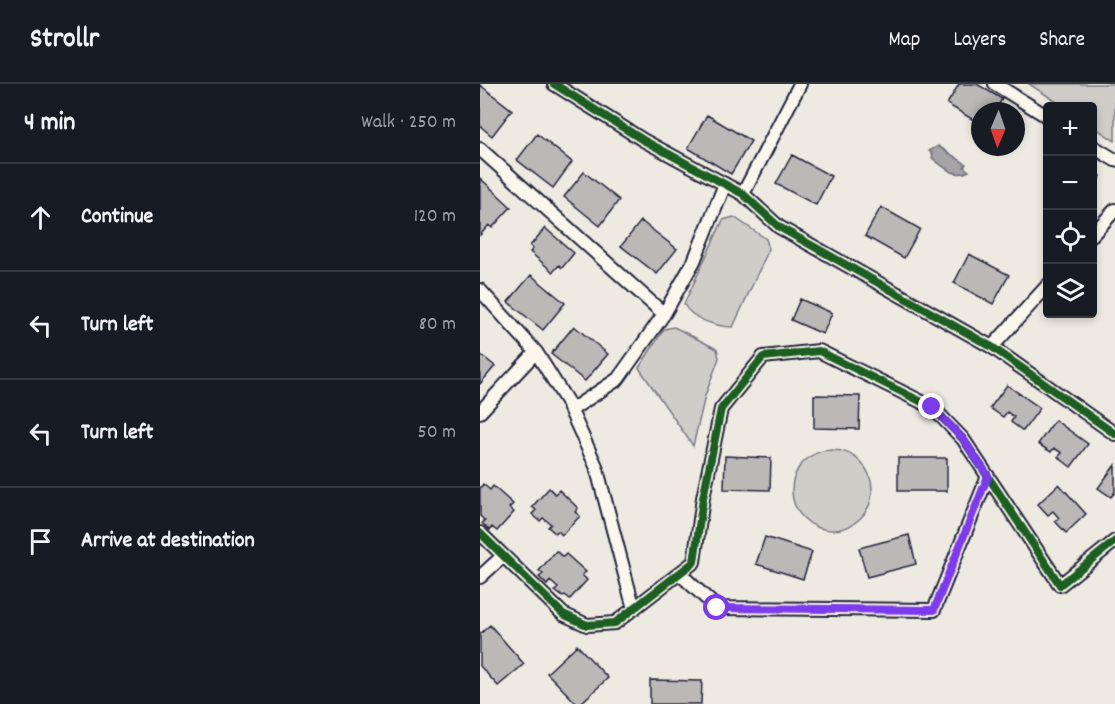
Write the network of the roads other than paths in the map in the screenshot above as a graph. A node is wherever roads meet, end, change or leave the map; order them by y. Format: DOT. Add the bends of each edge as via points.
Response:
graph roads {
  1 [pos="554,84"];
  2 [pos="800,84"];
  3 [pos="995,84"];
  4 [pos="1043,114"];
  5 [pos="480,149"];
  6 [pos="1097,149"];
  7 [pos="1115,160"];
  8 [pos="725,184"];
  9 [pos="743,194"];
  10 [pos="1115,210"];
  11 [pos="1097,230"];
  12 [pos="1043,290"];
  13 [pos="482,295"];
  14 [pos="664,314"];
  15 [pos="992,347"];
  16 [pos="536,352"];
  17 [pos="571,410"];
  18 [pos="480,412"];
  19 [pos="1115,434"];
  20 [pos="988,476"];
  21 [pos="480,533"];
  22 [pos="1115,541"];
  23 [pos="503,556"];
  24 [pos="680,573"];
  25 [pos="480,577"];
  26 [pos="634,609"];
  1 -- 8 [label="street" via="643,140"];
  2 -- 9 [label="street"];
  3 -- 4 [label="street"];
  5 -- 14 [label="street"];
  6 -- 7 [label="street"];
  8 -- 9 [label="street"];
  8 -- 14 [label="street" via="694,261"];
  9 -- 15 [label="street" via="779,227"];
  10 -- 11 [label="street"];
  12 -- 15 [label="street"];
  13 -- 16 [label="street"];
  14 -- 17 [label="street" via="618,379"];
  15 -- 19 [label="street"];
  16 -- 17 [label="street"];
  16 -- 18 [label="street"];
  17 -- 26 [label="street" via="596,466"];
  20 -- 22 [label="street" via="1060,585"];
  20 -- 24 [label="street" via="934,610 717,608"];
  20 -- 24 [label="street" via="963,439 932,407 819,351 763,357 721,409 694,562"];
  21 -- 23 [label="street"];
  23 -- 25 [label="street"];
  23 -- 26 [label="street" via="563,614 587,625 615,623"];
  24 -- 26 [label="street"];
}
